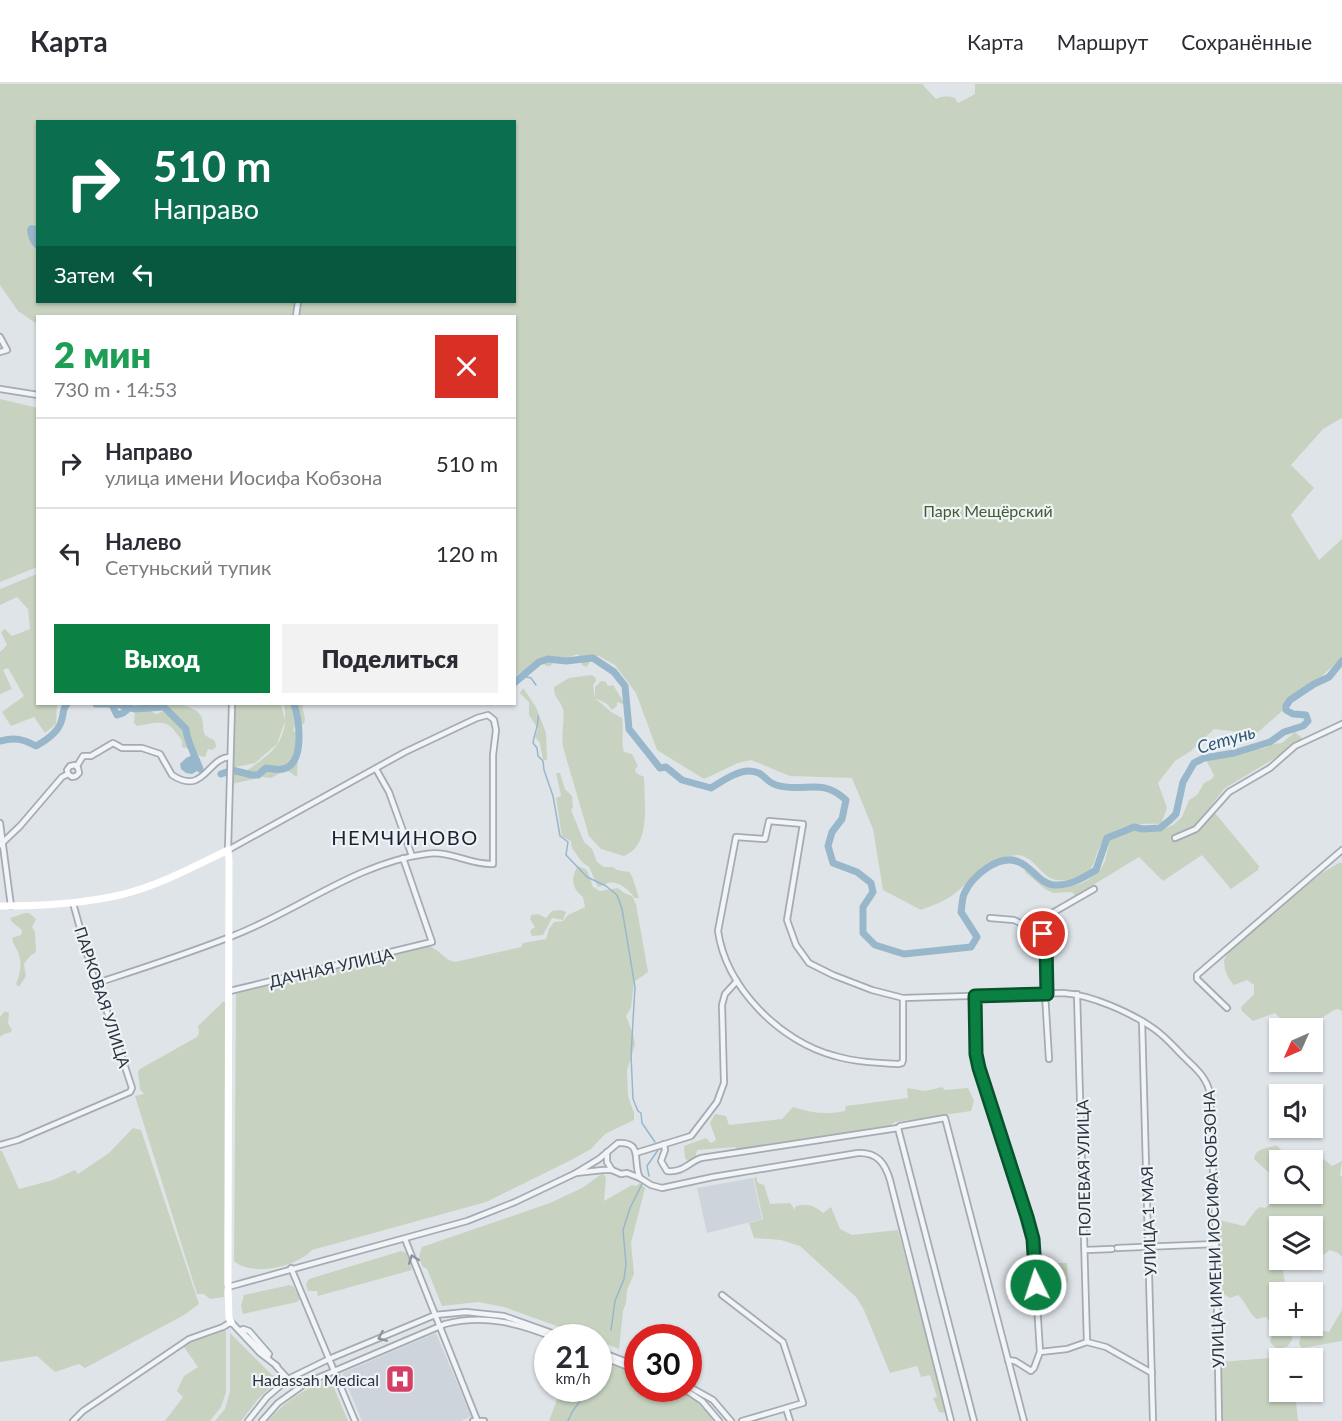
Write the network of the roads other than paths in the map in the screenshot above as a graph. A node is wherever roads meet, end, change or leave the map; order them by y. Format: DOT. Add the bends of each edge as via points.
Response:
graph roads {
  1 [pos="0,337"];
  2 [pos="0,352"];
  3 [pos="0,389"];
  4 [pos="36,395"];
  5 [pos="232,705"];
  6 [pos="1342,724"];
  7 [pos="230,757"];
  8 [pos="77,766"];
  9 [pos="376,769"];
  10 [pos="68,774"];
  11 [pos="0,823"];
  12 [pos="1175,838"];
  13 [pos="2,843"];
  14 [pos="228,850"];
  15 [pos="1342,850"];
  16 [pos="412,856"];
  17 [pos="403,858"];
  18 [pos="1094,889"];
  19 [pos="73,903"];
  20 [pos="0,906"];
  21 [pos="11,906"];
  22 [pos="990,918"];
  23 [pos="1043,934"];
  24 [pos="230,937"];
  25 [pos="736,981"];
  26 [pos="97,983"];
  27 [pos="230,991"];
  28 [pos="1046,994"];
  29 [pos="1077,994"];
  30 [pos="975,996"];
  31 [pos="903,998"];
  32 [pos="1227,1008"];
  33 [pos="1142,1021"];
  34 [pos="1049,1059"];
  35 [pos="898,1128"];
  36 [pos="664,1144"];
  37 [pos="0,1145"];
  38 [pos="607,1152"];
  39 [pos="636,1153"];
  40 [pos="636,1164"];
  41 [pos="612,1170"];
  42 [pos="576,1173"];
  43 [pos="627,1173"];
  44 [pos="640,1178"];
  45 [pos="405,1239"];
  46 [pos="1216,1244"];
  47 [pos="1149,1246"];
  48 [pos="1085,1250"];
  49 [pos="291,1269"];
  50 [pos="228,1287"];
  51 [pos="722,1295"];
  52 [pos="435,1315"];
  53 [pos="233,1324"];
  54 [pos="440,1326"];
  55 [pos="534,1326"];
  56 [pos="534,1330"];
  57 [pos="1087,1342"];
  58 [pos="1040,1352"];
  59 [pos="329,1359"];
  60 [pos="1008,1360"];
  61 [pos="334,1371"];
  62 [pos="1152,1372"];
  63 [pos="288,1379"];
  64 [pos="702,1394"];
  65 [pos="702,1401"];
  66 [pos="786,1408"];
  67 [pos="73,1421"];
  68 [pos="248,1421"];
  69 [pos="262,1421"];
  70 [pos="355,1421"];
  71 [pos="475,1421"];
  72 [pos="484,1421"];
  73 [pos="718,1421"];
  74 [pos="731,1421"];
  75 [pos="742,1421"];
  76 [pos="790,1421"];
  77 [pos="951,1421"];
  78 [pos="974,1421"];
  79 [pos="1024,1421"];
  80 [pos="1153,1421"];
  81 [pos="1220,1421"];
  1 -- 2 [label="street" via="7,350"];
  3 -- 4 [label="street"];
  5 -- 7 [label="street"];
  6 -- 12 [label="street" via="1295,746 1270,768 1229,792 1196,829"];
  7 -- 8 [label="street" via="222,758 201,778 189,781 172,775 160,754 113,743 84,756"];
  7 -- 14 [label="street"];
  8 -- 10 [label="street" via="68,768"];
  8 -- 10 [label="street" via="78,775"];
  9 -- 14 [label="street"];
  9 -- 16 [label="street" via="389,792"];
  9 -- 16 [label="street" via="477,718 488,715 494,720 493,864 438,852"];
  10 -- 13 [label="street"];
  11 -- 13 [label="street"];
  13 -- 21 [label="street"];
  14 -- 19 [label="street" via="135,890"];
  14 -- 24 [label="street"];
  15 -- 32 [label="street" via="1196,976"];
  16 -- 17 [label="street"];
  17 -- 24 [label="street" via="366,871"];
  17 -- 27 [label="street, ДАЧНАЯ УЛИЦА" via="432,942"];
  18 -- 23 [label="street" via="1044,918"];
  19 -- 21 [label="street"];
  19 -- 26 [label="street, ПАРКОВАЯ УЛИЦА"];
  20 -- 21 [label="street"];
  22 -- 23 [label="street" via="1014,920"];
  23 -- 28 [label="street"];
  24 -- 26 [label="street"];
  24 -- 27 [label="street"];
  25 -- 31 [label="street" via="761,1011 804,1044 833,1056 869,1063 902,1063"];
  25 -- 31 [label="street, УЛИЦА ИМЕНИ ИОСИФА КОБЗОНА" via="718,931 736,837 765,839 769,821 803,824 787,920 796,945 809,963 833,975"];
  25 -- 36 [label="street" via="722,1005 724,1083 720,1096 691,1136"];
  26 -- 37 [label="street, ПАРКОВАЯ УЛИЦА" via="132,1088 130,1092"];
  27 -- 50 [label="street"];
  28 -- 29 [label="street, УЛИЦА ИМЕНИ ИОСИФА КОБЗОНА"];
  28 -- 30 [label="street, УЛИЦА ИМЕНИ ИОСИФА КОБЗОНА"];
  28 -- 34 [label="street"];
  29 -- 33 [label="street, УЛИЦА ИМЕНИ ИОСИФА КОБЗОНА"];
  29 -- 48 [label="street, ПОЛЕВАЯ УЛИЦА"];
  30 -- 31 [label="street, УЛИЦА ИМЕНИ ИОСИФА КОБЗОНА"];
  30 -- 58 [label="street" via="979,1068 1033,1239"];
  33 -- 46 [label="street, УЛИЦА ИМЕНИ ИОСИФА КОБЗОНА" via="1161,1034 1208,1084"];
  33 -- 47 [label="street, УЛИЦА 1 МАЯ"];
  35 -- 36 [label="street" via="701,1158 672,1172 661,1161"];
  35 -- 60 [label="street" via="943,1117 947,1120"];
  35 -- 78 [label="street"];
  36 -- 39 [label="street"];
  38 -- 39 [label="street" via="622,1142"];
  38 -- 41 [label="street"];
  38 -- 42 [label="street"];
  39 -- 40 [label="street"];
  40 -- 43 [label="street"];
  40 -- 44 [label="street"];
  41 -- 42 [label="street"];
  41 -- 43 [label="street"];
  42 -- 45 [label="street" via="478,1217"];
  43 -- 44 [label="street"];
  44 -- 77 [label="street" via="662,1188 858,1153 867,1152 880,1159 890,1180"];
  45 -- 49 [label="street"];
  52 -- 45 [label="street, one-way"];
  46 -- 47 [label="street"];
  46 -- 81 [label="street, УЛИЦА ИМЕНИ ИОСИФА КОБЗОНА"];
  47 -- 48 [label="street"];
  47 -- 62 [label="street, УЛИЦА 1 МАЯ"];
  48 -- 57 [label="street, ПОЛЕВАЯ УЛИЦА"];
  49 -- 50 [label="street"];
  49 -- 59 [label="street"];
  50 -- 53 [label="street" via="229,1318"];
  51 -- 66 [label="street" via="785,1346 802,1403"];
  52 -- 54 [label="street"];
  52 -- 55 [label="street" via="498,1315"];
  52 -- 59 [label="street, one-way"];
  53 -- 63 [label="street"];
  53 -- 67 [label="street" via="189,1339"];
  54 -- 56 [label="street" via="492,1319"];
  54 -- 61 [label="street"];
  54 -- 71 [label="street"];
  57 -- 58 [label="street"];
  57 -- 62 [label="street" via="1106,1347"];
  58 -- 60 [label="street" via="1031,1371"];
  59 -- 61 [label="street"];
  59 -- 63 [label="street"];
  60 -- 79 [label="street"];
  61 -- 69 [label="street" via="295,1389"];
  61 -- 70 [label="street"];
  62 -- 80 [label="street, УЛИЦА 1 МАЯ"];
  63 -- 68 [label="street"];
  64 -- 74 [label="street" via="713,1400"];
  65 -- 73 [label="street"];
  66 -- 75 [label="street"];
  66 -- 76 [label="street"];
  71 -- 72 [label="street"];
}
